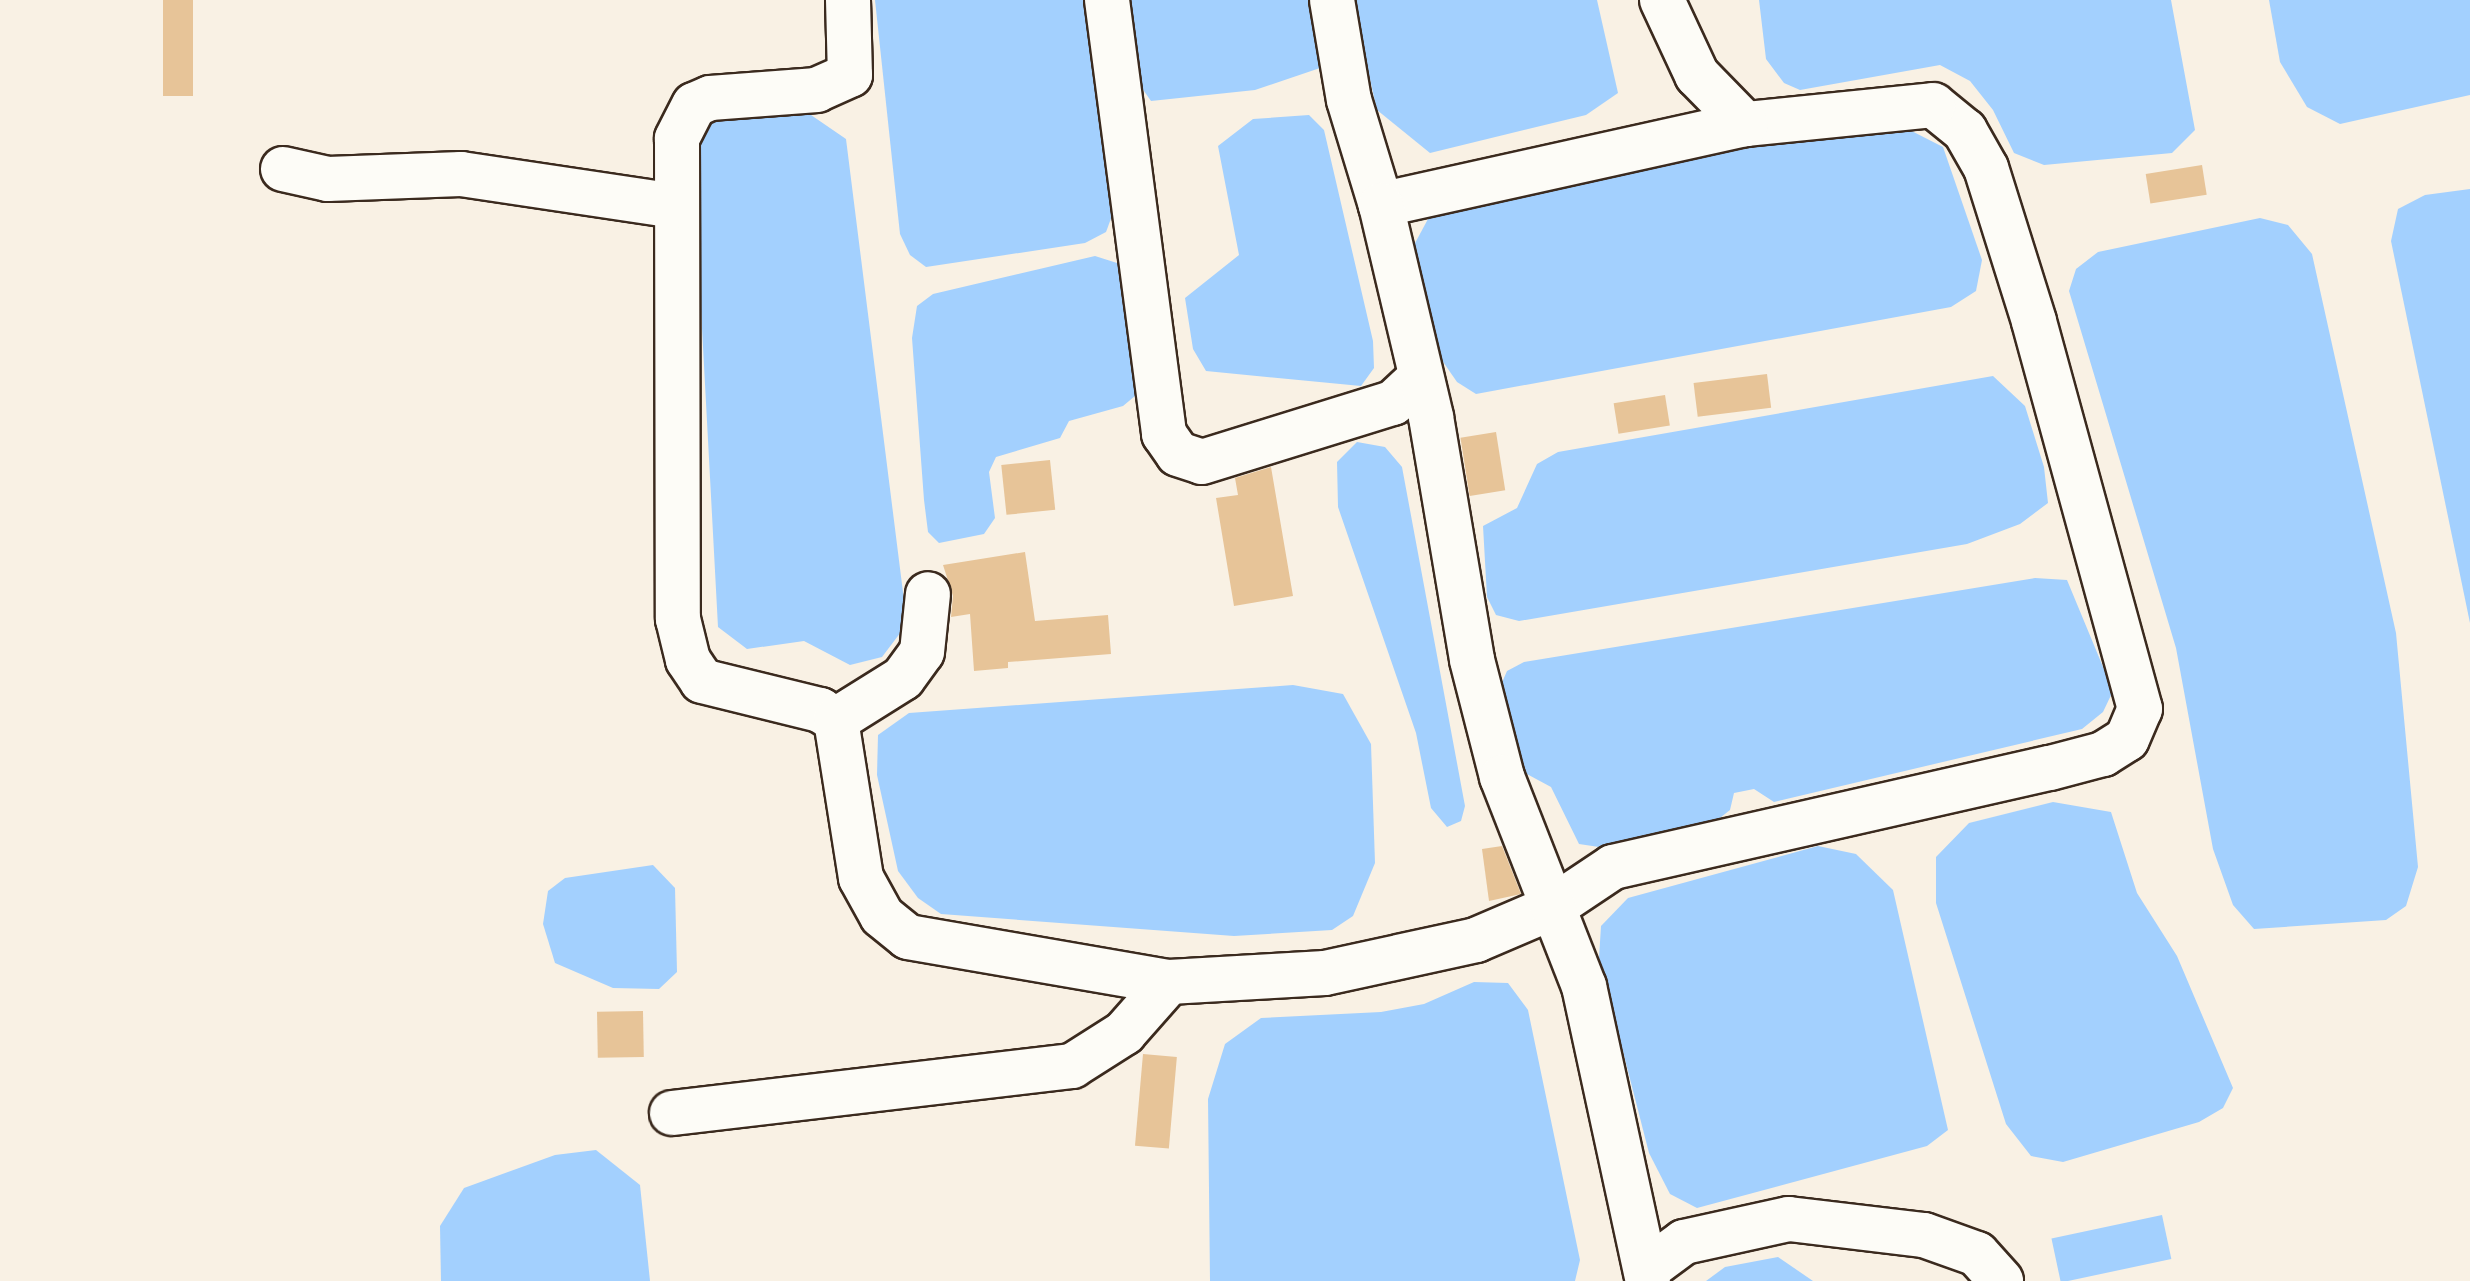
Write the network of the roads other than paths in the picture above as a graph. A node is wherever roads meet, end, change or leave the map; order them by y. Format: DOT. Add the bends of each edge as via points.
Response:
graph roads {
  1 [pos="848,0"];
  2 [pos="1107,0"];
  3 [pos="1332,0"];
  4 [pos="1662,0"];
  5 [pos="1745,124"];
  6 [pos="283,169"];
  7 [pos="1381,205"];
  8 [pos="674,206"];
  9 [pos="1420,378"];
  10 [pos="928,594"];
  11 [pos="836,720"];
  12 [pos="1553,907"];
  13 [pos="1169,982"];
  14 [pos="672,1113"];
  15 [pos="1647,1275"];
  16 [pos="2001,1281"];
  1 -- 8 [label="street" via="850,75 817,90 710,98 694,105 677,139"];
  2 -- 9 [label="street" via="1164,434 1178,454 1202,462 1393,403"];
  3 -- 7 [label="street" via="1349,100"];
  4 -- 5 [label="street" via="1697,75"];
  5 -- 7 [label="street"];
  5 -- 12 [label="street" via="1933,105 1965,131 1986,168 2034,321 2140,709 2137,722 2127,739 2103,754 1613,867"];
  6 -- 8 [label="street" via="328,179 461,174"];
  7 -- 9 [label="street"];
  8 -- 11 [label="street" via="678,619 688,660 702,681 820,710"];
  9 -- 12 [label="street" via="1472,660 1502,777"];
  10 -- 11 [label="street" via="922,652 903,678"];
  11 -- 13 [label="street" via="861,878 882,916 908,937"];
  12 -- 13 [label="street" via="1419,956 1325,973"];
  12 -- 15 [label="street" via="1584,986"];
  13 -- 14 [label="street" via="1124,1033 1072,1066"];
  15 -- 16 [label="street" via="1684,1242 1789,1219 1924,1235 1977,1254"];
}
